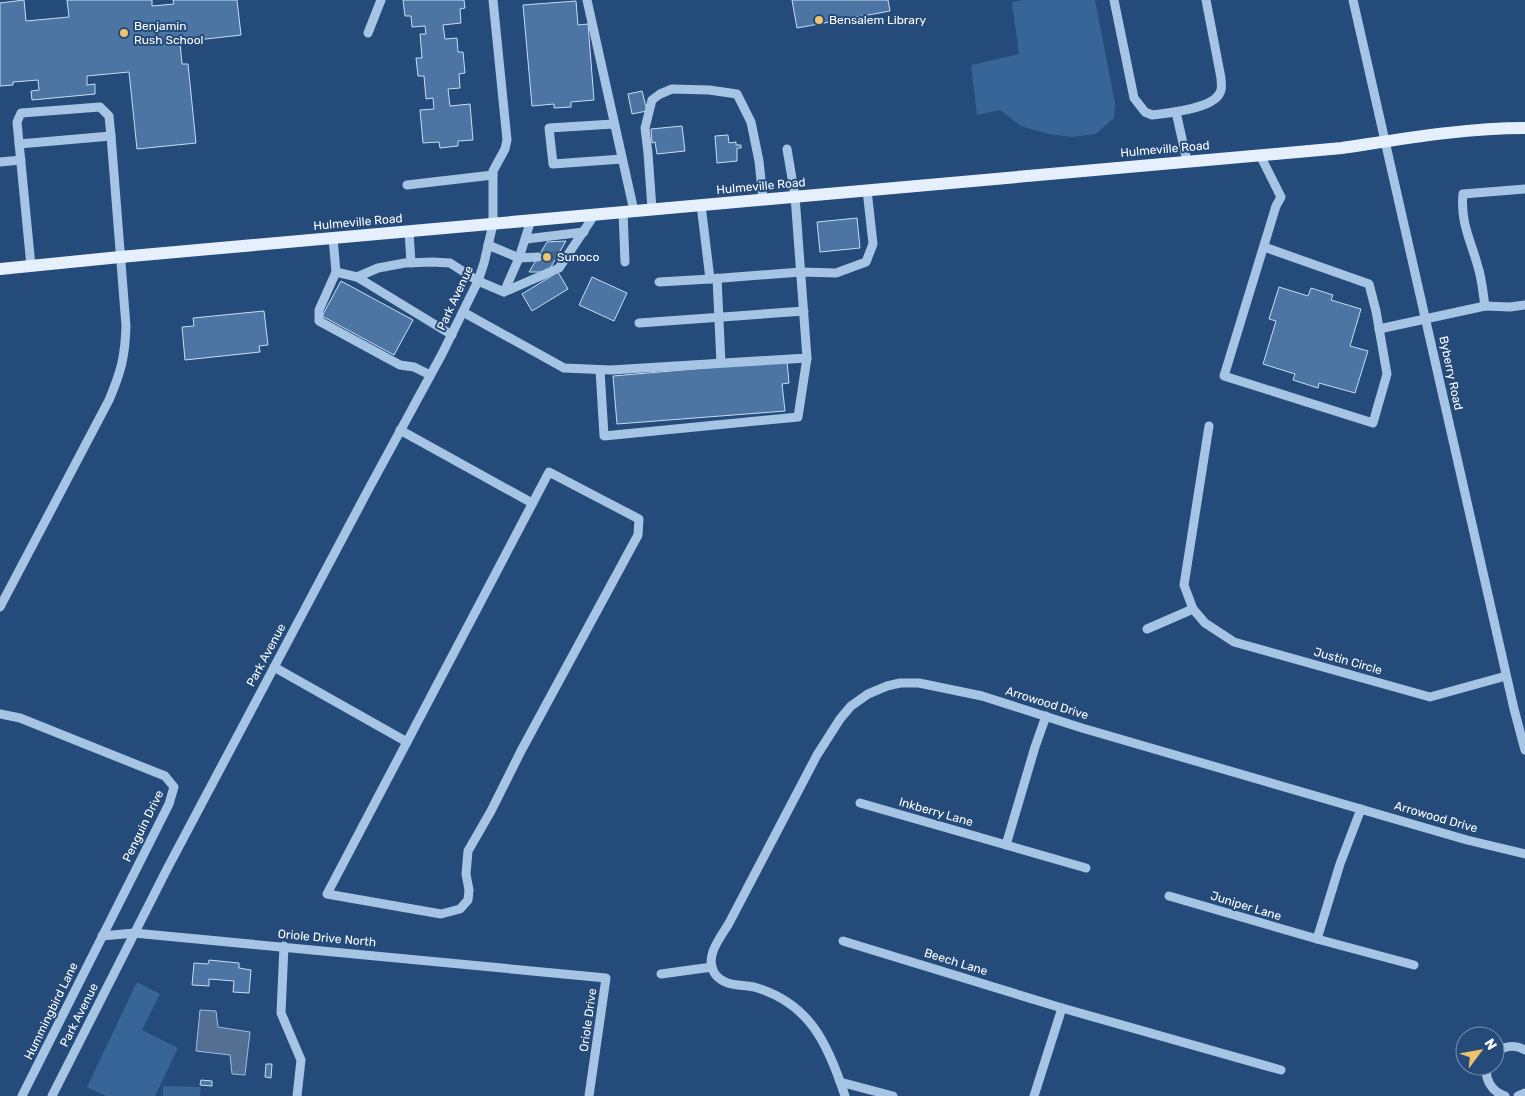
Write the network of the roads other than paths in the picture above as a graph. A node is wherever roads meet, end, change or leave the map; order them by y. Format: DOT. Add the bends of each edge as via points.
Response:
graph roads {
  1 [pos="381,0"];
  2 [pos="493,0"];
  3 [pos="587,0"];
  4 [pos="1114,0"];
  5 [pos="1206,0"];
  6 [pos="1353,0"];
  7 [pos="368,33"];
  8 [pos="1176,112"];
  9 [pos="614,124"];
  10 [pos="1525,128"];
  11 [pos="111,136"];
  12 [pos="1387,141"];
  13 [pos="19,144"];
  14 [pos="787,149"];
  15 [pos="1260,155"];
  16 [pos="622,158"];
  17 [pos="21,160"];
  18 [pos="1187,161"];
  19 [pos="0,162"];
  20 [pos="493,175"];
  21 [pos="407,185"];
  22 [pos="1525,189"];
  23 [pos="867,190"];
  24 [pos="795,196"];
  25 [pos="763,199"];
  26 [pos="702,205"];
  27 [pos="652,209"];
  28 [pos="628,211"];
  29 [pos="595,214"];
  30 [pos="531,220"];
  31 [pos="494,224"];
  32 [pos="409,231"];
  33 [pos="584,232"];
  34 [pos="333,238"];
  35 [pos="526,239"];
  36 [pos="488,246"];
  37 [pos="1264,247"];
  38 [pos="569,254"];
  39 [pos="558,255"];
  40 [pos="120,257"];
  41 [pos="538,257"];
  42 [pos="519,258"];
  43 [pos="411,262"];
  44 [pos="625,262"];
  45 [pos="31,266"];
  46 [pos="0,270"];
  47 [pos="336,272"];
  48 [pos="801,272"];
  49 [pos="357,277"];
  50 [pos="713,278"];
  51 [pos="478,281"];
  52 [pos="659,282"];
  53 [pos="504,292"];
  54 [pos="1525,305"];
  55 [pos="1485,306"];
  56 [pos="804,311"];
  57 [pos="462,312"];
  58 [pos="718,318"];
  59 [pos="1426,318"];
  60 [pos="639,324"];
  61 [pos="1380,329"];
  62 [pos="452,335"];
  63 [pos="807,358"];
  64 [pos="720,364"];
  65 [pos="600,370"];
  66 [pos="430,375"];
  67 [pos="1209,426"];
  68 [pos="400,430"];
  69 [pos="532,503"];
  70 [pos="0,607"];
  71 [pos="1193,609"];
  72 [pos="1147,629"];
  73 [pos="274,667"];
  74 [pos="1506,676"];
  75 [pos="0,714"];
  76 [pos="1046,716"];
  77 [pos="407,742"];
  78 [pos="1525,750"];
  79 [pos="860,803"];
  80 [pos="1361,809"];
  81 [pos="1006,845"];
  82 [pos="1525,854"];
  83 [pos="1086,868"];
  84 [pos="1169,896"];
  85 [pos="134,933"];
  86 [pos="102,936"];
  87 [pos="1316,939"];
  88 [pos="843,942"];
  89 [pos="284,946"];
  90 [pos="1414,965"];
  91 [pos="712,967"];
  92 [pos="517,969"];
  93 [pos="661,974"];
  94 [pos="1062,1008"];
  95 [pos="1505,1048"];
  96 [pos="1525,1050"];
  97 [pos="1281,1070"];
  98 [pos="1487,1076"];
  99 [pos="840,1082"];
  100 [pos="1525,1093"];
  101 [pos="22,1096"];
  102 [pos="52,1096"];
  103 [pos="298,1096"];
  104 [pos="589,1096"];
  105 [pos="845,1096"];
  106 [pos="893,1096"];
  107 [pos="1034,1096"];
  108 [pos="1505,1096"];
  109 [pos="1518,1096"];
  1 -- 7 [label="street"];
  2 -- 20 [label="street" via="507,140"];
  3 -- 9 [label="street"];
  4 -- 8 [label="street" via="1134,98 1144,112 1152,115"];
  5 -- 8 [label="street" via="1221,90 1218,97 1209,103"];
  6 -- 12 [label="street, Byberry Road"];
  8 -- 18 [label="street"];
  9 -- 16 [label="street"];
  9 -- 16 [label="street" via="549,128 553,164"];
  10 -- 12 [label="main road, Hulmeville Road"];
  11 -- 13 [label="street"];
  11 -- 13 [label="street" via="109,116 100,107 33,111 21,113 17,122"];
  11 -- 40 [label="street"];
  12 -- 15 [label="main road, Hulmeville Road"];
  12 -- 59 [label="street, Byberry Road"];
  13 -- 17 [label="street"];
  14 -- 24 [label="street"];
  15 -- 18 [label="main road, Hulmeville Road"];
  15 -- 37 [label="street" via="1281,197"];
  16 -- 28 [label="street"];
  17 -- 19 [label="street"];
  17 -- 45 [label="street"];
  18 -- 23 [label="main road, Hulmeville Road"];
  20 -- 21 [label="street"];
  20 -- 31 [label="street, Park Avenue"];
  22 -- 55 [label="street" via="1463,194 1461,210 1479,268"];
  23 -- 24 [label="main road, Hulmeville Road"];
  23 -- 48 [label="street" via="874,244 866,262 836,273"];
  24 -- 25 [label="main road, Hulmeville Road"];
  24 -- 48 [label="street"];
  25 -- 26 [label="main road, Hulmeville Road"];
  25 -- 27 [label="street" via="751,122 737,94 672,89 652,100 645,128"];
  26 -- 27 [label="main road, Hulmeville Road"];
  26 -- 50 [label="street"];
  27 -- 28 [label="main road, Hulmeville Road"];
  28 -- 29 [label="main road, Hulmeville Road"];
  28 -- 44 [label="street"];
  29 -- 30 [label="main road, Hulmeville Road"];
  29 -- 33 [label="street"];
  30 -- 31 [label="main road, Hulmeville Road"];
  30 -- 35 [label="street"];
  31 -- 32 [label="main road, Hulmeville Road"];
  31 -- 36 [label="street, Park Avenue"];
  32 -- 34 [label="main road, Hulmeville Road"];
  32 -- 43 [label="street"];
  33 -- 35 [label="street"];
  33 -- 38 [label="street"];
  34 -- 40 [label="main road, Hulmeville Road"];
  34 -- 47 [label="street"];
  35 -- 42 [label="street"];
  36 -- 42 [label="street"];
  36 -- 51 [label="street, Park Avenue"];
  37 -- 61 [label="street" via="1369,284"];
  37 -- 61 [label="street" via="1224,376 1373,424 1387,374"];
  38 -- 39 [label="street"];
  38 -- 53 [label="street" via="559,268"];
  40 -- 45 [label="main road, Hulmeville Road"];
  40 -- 70 [label="street" via="126,326 125,354 118,379"];
  41 -- 42 [label="street"];
  42 -- 53 [label="street"];
  43 -- 49 [label="street" via="378,268"];
  43 -- 51 [label="street" via="450,263"];
  45 -- 46 [label="main road, Hulmeville Road"];
  47 -- 49 [label="street"];
  47 -- 66 [label="street" via="319,310 319,321 400,365 414,367"];
  48 -- 50 [label="street"];
  48 -- 56 [label="street"];
  49 -- 62 [label="street"];
  50 -- 52 [label="street"];
  50 -- 58 [label="street"];
  51 -- 53 [label="street"];
  51 -- 57 [label="street, Park Avenue"];
  54 -- 55 [label="street"];
  55 -- 59 [label="street"];
  56 -- 58 [label="street"];
  56 -- 63 [label="street"];
  57 -- 62 [label="street, Park Avenue"];
  57 -- 65 [label="street" via="564,368"];
  58 -- 60 [label="street"];
  58 -- 64 [label="street"];
  59 -- 61 [label="street"];
  59 -- 74 [label="street, Byberry Road"];
  62 -- 66 [label="street, Park Avenue"];
  63 -- 64 [label="street"];
  63 -- 65 [label="street" via="798,417 604,436"];
  64 -- 65 [label="street"];
  66 -- 68 [label="street, Park Avenue"];
  67 -- 71 [label="street, Justin Circle" via="1184,585"];
  68 -- 69 [label="street"];
  68 -- 73 [label="street, Park Avenue"];
  69 -- 77 [label="street"];
  69 -- 77 [label="street" via="549,472 639,519 638,535 468,851 468,900 460,909 441,914 327,894"];
  71 -- 72 [label="street"];
  71 -- 74 [label="street, Justin Circle" via="1205,623 1234,642 1430,697"];
  73 -- 77 [label="street"];
  73 -- 85 [label="street, Park Avenue"];
  74 -- 78 [label="street, Byberry Road"];
  75 -- 86 [label="street, Penguin Drive" via="20,718 165,776 174,787 169,804"];
  76 -- 80 [label="street, Arrowood Drive"];
  76 -- 81 [label="street"];
  76 -- 91 [label="street, Arrowood Drive" via="982,696 918,683 887,686 851,706 817,755 719,938 712,952"];
  79 -- 81 [label="street, Inkberry Lane"];
  80 -- 82 [label="street, Arrowood Drive"];
  80 -- 87 [label="street"];
  81 -- 83 [label="street, Inkberry Lane"];
  84 -- 87 [label="street, Juniper Lane"];
  85 -- 86 [label="street"];
  85 -- 89 [label="street, Oriole Drive North"];
  85 -- 102 [label="street, Park Avenue"];
  86 -- 101 [label="street, Hummingbird Lane"];
  87 -- 90 [label="street, Juniper Lane"];
  88 -- 94 [label="street, Beech Lane"];
  89 -- 92 [label="street, Oriole Drive North"];
  89 -- 103 [label="street" via="280,1013 301,1060"];
  91 -- 93 [label="street"];
  91 -- 99 [label="street" via="727,983 766,991 799,1011 826,1046"];
  92 -- 104 [label="street, Oriole Drive" via="606,978"];
  94 -- 97 [label="street, Beech Lane"];
  94 -- 107 [label="street"];
  95 -- 96 [label="street" via="1515,1046"];
  98 -- 108 [label="street" via="1495,1091"];
  99 -- 105 [label="street"];
  99 -- 106 [label="street"];
  100 -- 109 [label="street"];
}
